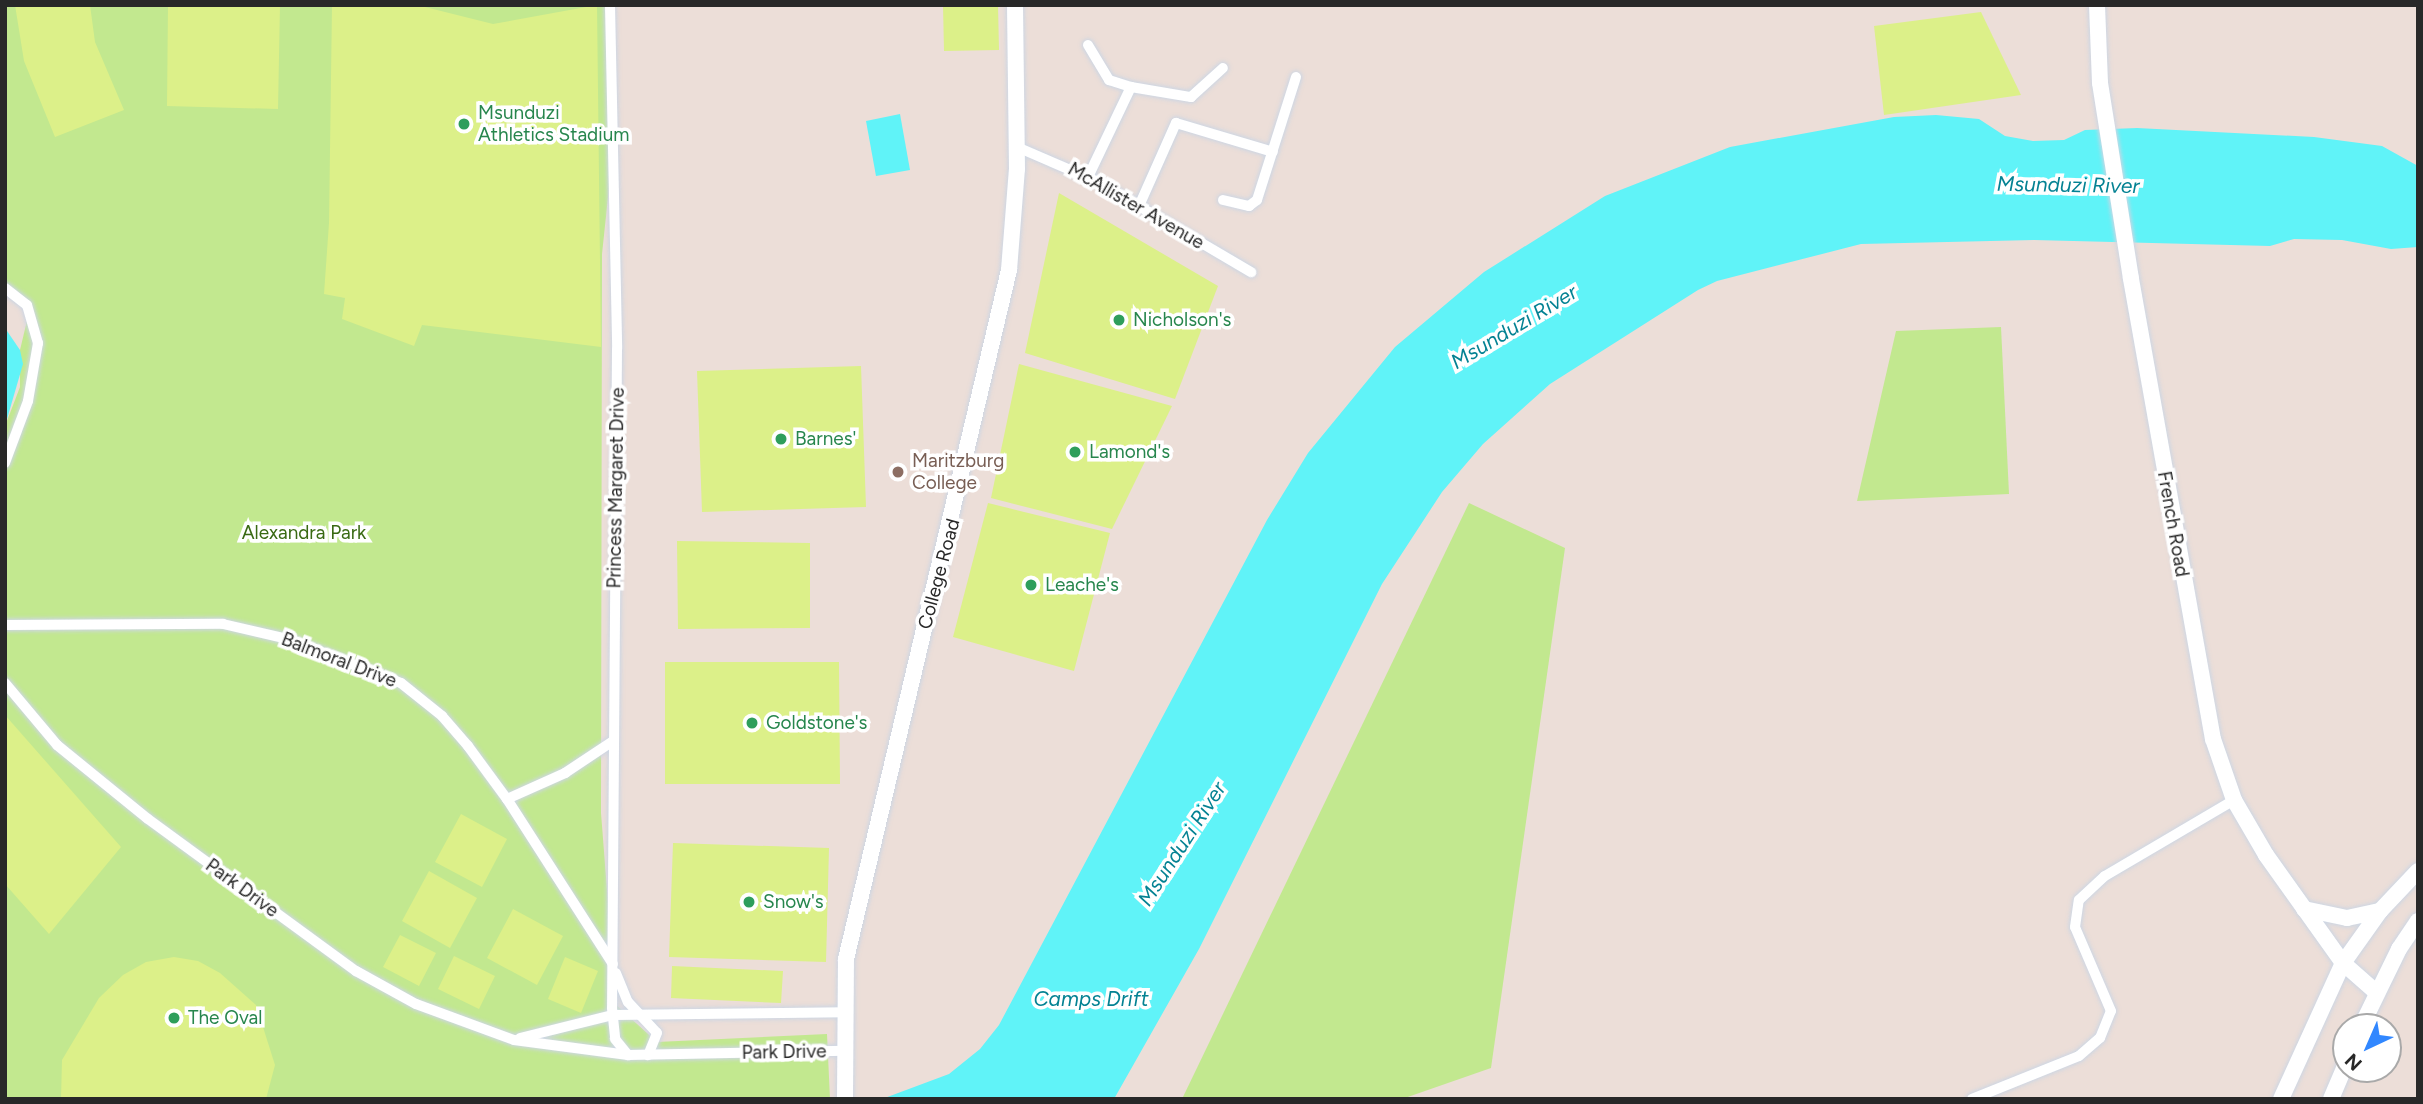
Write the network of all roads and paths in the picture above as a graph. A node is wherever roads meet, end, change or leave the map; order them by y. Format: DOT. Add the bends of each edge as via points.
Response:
graph roads {
  1 [pos="610,5"];
  2 [pos="1015,5"];
  3 [pos="2097,5"];
  4 [pos="1088,45"];
  5 [pos="1223,68"];
  6 [pos="1296,77"];
  7 [pos="1132,87"];
  8 [pos="1017,148"];
  9 [pos="1273,152"];
  10 [pos="1088,177"];
  11 [pos="1223,200"];
  12 [pos="1139,206"];
  13 [pos="1251,272"];
  14 [pos="5,288"];
  15 [pos="5,463"];
  16 [pos="5,625"];
  17 [pos="5,683"];
  18 [pos="613,741"];
  19 [pos="508,799"];
  20 [pos="2234,800"];
  21 [pos="2418,871"];
  22 [pos="2304,909"];
  23 [pos="2380,911"];
  24 [pos="2418,921"];
  25 [pos="2343,964"];
  26 [pos="615,969"];
  27 [pos="2377,993"];
  28 [pos="845,1012"];
  29 [pos="640,1013"];
  30 [pos="2368,1013"];
  31 [pos="613,1015"];
  32 [pos="514,1040"];
  33 [pos="845,1051"];
  34 [pos="628,1055"];
  35 [pos="648,1055"];
  36 [pos="2337,1083"];
  37 [pos="845,1099"];
  38 [pos="1972,1099"];
  39 [pos="2281,1099"];
  40 [pos="2330,1099"];
  1 -- 18 [label="street, Princess Margaret Drive" via="617,349"];
  2 -- 8 [label="street, College Road"];
  3 -- 20 [label="street, French Road" via="2100,83 2204,704"];
  4 -- 7 [label="street" via="1110,80"];
  5 -- 7 [label="street" via="1191,97"];
  6 -- 9 [label="street"];
  7 -- 10 [label="street"];
  8 -- 10 [label="street, McAllister Avenue"];
  8 -- 28 [label="street, College Road" via="1012,251 999,326 870,843 846,959"];
  9 -- 11 [label="street" via="1252,205"];
  9 -- 12 [label="street" via="1176,123"];
  10 -- 12 [label="street, McAllister Avenue"];
  12 -- 13 [label="street, McAllister Avenue"];
  14 -- 15 [label="street" via="27,305 38,342 29,401"];
  16 -- 19 [label="street, Balmoral Drive" via="191,622 288,639 374,670 416,694 456,730"];
  17 -- 32 [label="street, Park Drive" via="34,721 77,763 356,971 416,1004"];
  18 -- 19 [label="street" via="565,773"];
  18 -- 26 [label="street, Princess Margaret Drive"];
  19 -- 26 [label="street, Balmoral Drive"];
  20 -- 22 [label="street, French Road"];
  20 -- 38 [label="street" via="2105,876 2079,900 2076,927 2111,1011 2100,1038 2079,1056"];
  21 -- 23 [label="street"];
  22 -- 23 [label="street" via="2342,918"];
  22 -- 25 [label="street, French Road"];
  23 -- 25 [label="street"];
  24 -- 27 [label="street"];
  25 -- 27 [label="street, French Road"];
  25 -- 39 [label="street"];
  26 -- 29 [label="street, Princess Margaret Drive" via="628,1002"];
  26 -- 31 [label="street, Princess Margaret Drive"];
  27 -- 30 [label="street"];
  28 -- 29 [label="street, Park Drive"];
  28 -- 33 [label="street, College Road"];
  29 -- 31 [label="street, Park Drive"];
  29 -- 35 [label="street" via="657,1033"];
  31 -- 32 [label="street, Park Drive"];
  31 -- 34 [label="street" via="615,1039"];
  32 -- 34 [label="street, Park Drive"];
  33 -- 35 [label="street, Park Drive"];
  33 -- 37 [label="street, College Road"];
  34 -- 35 [label="street, Park Drive"];
  36 -- 40 [label="street"];
}
